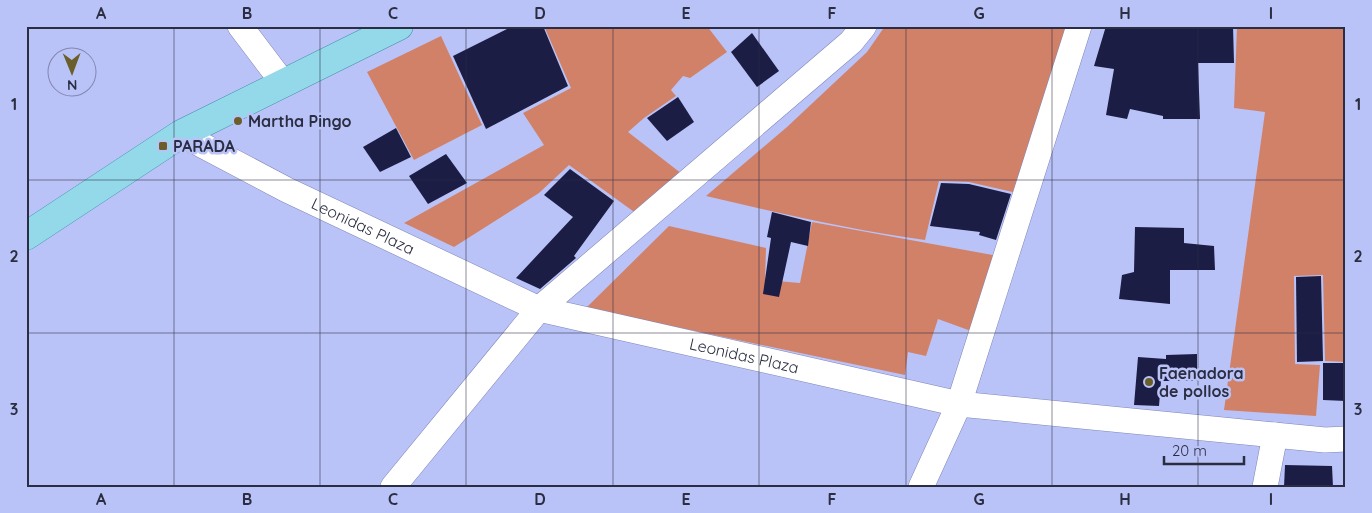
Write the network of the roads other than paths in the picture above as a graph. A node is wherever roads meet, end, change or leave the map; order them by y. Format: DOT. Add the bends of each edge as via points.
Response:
graph roads {
  1 [pos="240,26"];
  2 [pos="399,26"];
  3 [pos="864,26"];
  4 [pos="1079,26"];
  5 [pos="284,84"];
  6 [pos="181,134"];
  7 [pos="30,226"];
  8 [pos="539,309"];
  9 [pos="959,404"];
  10 [pos="1275,435"];
  11 [pos="1346,439"];
  12 [pos="394,487"];
  13 [pos="921,487"];
  14 [pos="1265,487"];
  1 -- 5 [label="street"];
  2 -- 5 [label="main road"];
  3 -- 8 [label="street" via="851,42"];
  4 -- 9 [label="street"];
  5 -- 6 [label="main road"];
  6 -- 7 [label="main road"];
  6 -- 8 [label="street, Leonidas Plaza" via="287,190"];
  8 -- 9 [label="street, Leonidas Plaza"];
  8 -- 12 [label="street"];
  9 -- 10 [label="street, Leonidas Plaza"];
  9 -- 13 [label="street"];
  10 -- 11 [label="street, Leonidas Plaza"];
  10 -- 14 [label="street"];
}
